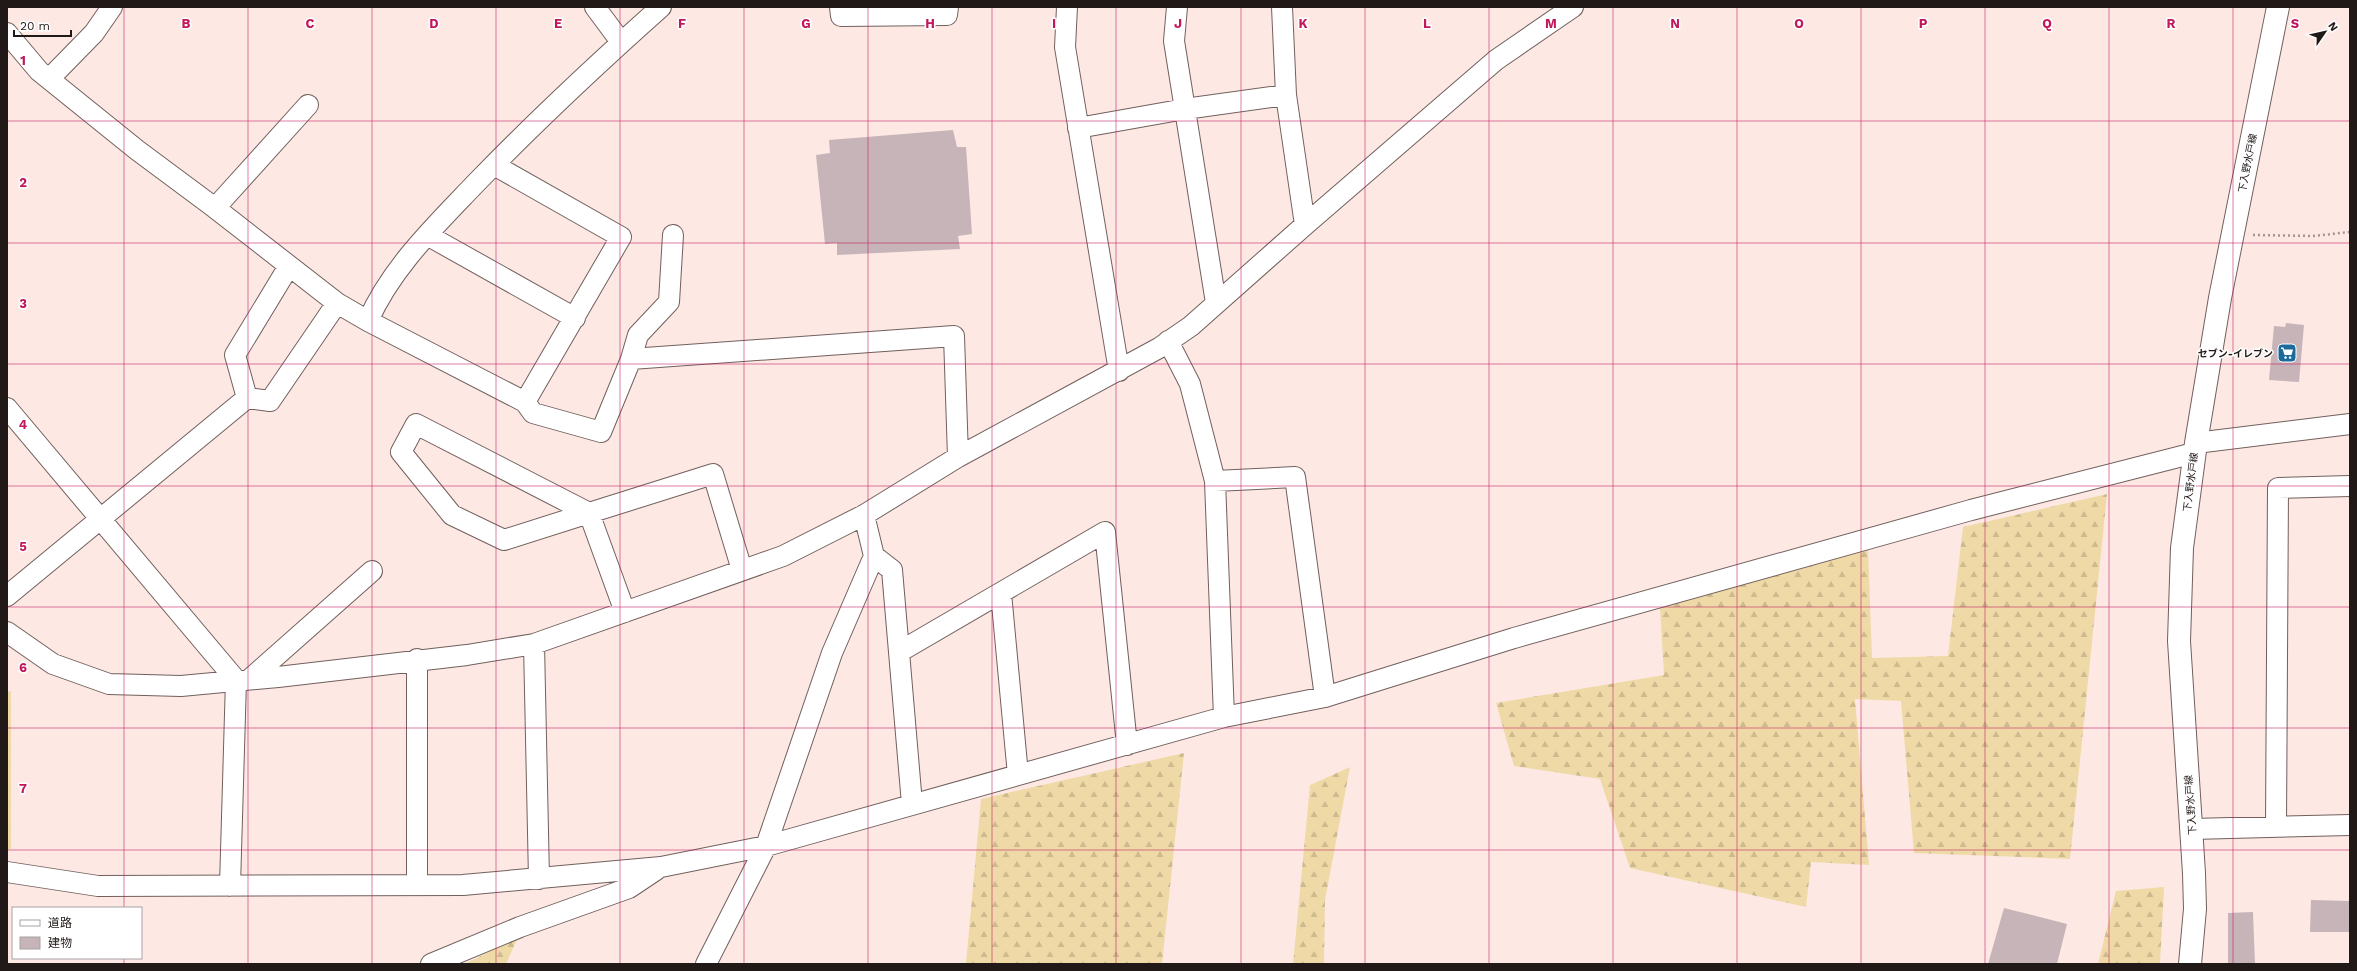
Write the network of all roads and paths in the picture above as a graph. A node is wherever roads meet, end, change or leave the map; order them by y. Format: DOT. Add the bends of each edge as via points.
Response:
graph roads {
  1 [pos="112,7"];
  2 [pos="595,7"];
  3 [pos="661,7"];
  4 [pos="840,7"];
  5 [pos="948,7"];
  6 [pos="1067,7"];
  7 [pos="1177,7"];
  8 [pos="1282,7"];
  9 [pos="1573,7"];
  10 [pos="2278,7"];
  11 [pos="7,33"];
  12 [pos="621,42"];
  13 [pos="49,79"];
  14 [pos="1286,95"];
  15 [pos="308,105"];
  16 [pos="1185,109"];
  17 [pos="1078,128"];
  18 [pos="494,165"];
  19 [pos="215,208"];
  20 [pos="1305,225"];
  21 [pos="2350,232"];
  22 [pos="2232,234"];
  23 [pos="426,235"];
  24 [pos="673,235"];
  25 [pos="290,266"];
  26 [pos="337,303"];
  27 [pos="1216,303"];
  28 [pos="575,318"];
  29 [pos="368,321"];
  30 [pos="1168,341"];
  31 [pos="631,359"];
  32 [pos="1119,371"];
  33 [pos="247,398"];
  34 [pos="525,402"];
  35 [pos="7,408"];
  36 [pos="2350,424"];
  37 [pos="2195,448"];
  38 [pos="958,457"];
  39 [pos="1215,481"];
  40 [pos="2350,486"];
  41 [pos="589,513"];
  42 [pos="864,515"];
  43 [pos="100,519"];
  44 [pos="874,556"];
  45 [pos="742,570"];
  46 [pos="372,571"];
  47 [pos="1001,592"];
  48 [pos="7,596"];
  49 [pos="625,612"];
  50 [pos="7,632"];
  51 [pos="534,644"];
  52 [pos="898,652"];
  53 [pos="417,659"];
  54 [pos="243,680"];
  55 [pos="1326,697"];
  56 [pos="1224,717"];
  57 [pos="1127,745"];
  58 [pos="1018,774"];
  59 [pos="912,804"];
  60 [pos="2350,824"];
  61 [pos="2276,826"];
  62 [pos="2192,829"];
  63 [pos="766,846"];
  64 [pos="661,867"];
  65 [pos="7,872"];
  66 [pos="538,879"];
  67 [pos="418,885"];
  68 [pos="230,886"];
  69 [pos="431,964"];
  70 [pos="706,964"];
  71 [pos="2190,964"];
  1 -- 13 [label="street" via="94,33"];
  2 -- 12 [label="street"];
  3 -- 12 [label="street"];
  4 -- 5 [label="street" via="841,16 947,15"];
  6 -- 17 [label="street" via="1065,48"];
  7 -- 16 [label="street" via="1174,41"];
  8 -- 14 [label="street"];
  9 -- 20 [label="street" via="1496,60"];
  10 -- 22 [label="main road, 下入野水戸線"];
  11 -- 13 [label="street" via="38,71"];
  12 -- 18 [label="street" via="544,113"];
  13 -- 19 [label="street" via="137,150"];
  14 -- 16 [label="street"];
  14 -- 20 [label="street"];
  15 -- 19 [label="street"];
  16 -- 17 [label="street"];
  16 -- 27 [label="street"];
  17 -- 32 [label="street"];
  18 -- 23 [label="street"];
  18 -- 28 [label="street" via="621,237"];
  19 -- 25 [label="street"];
  20 -- 27 [label="street"];
  21 -- 22 [label="path" via="2313,236"];
  22 -- 37 [label="main road, 下入野水戸線"];
  23 -- 28 [label="street"];
  23 -- 29 [label="street" via="378,298"];
  24 -- 31 [label="street" via="669,302 638,335"];
  25 -- 26 [label="street"];
  25 -- 33 [label="street" via="234,355"];
  26 -- 29 [label="street"];
  26 -- 33 [label="street" via="270,401"];
  27 -- 30 [label="street" via="1191,326"];
  28 -- 34 [label="street"];
  29 -- 34 [label="street"];
  30 -- 32 [label="street"];
  30 -- 39 [label="street" via="1190,384"];
  31 -- 34 [label="street" via="601,432 533,413"];
  31 -- 38 [label="street" via="954,336"];
  32 -- 38 [label="street"];
  33 -- 43 [label="street"];
  35 -- 43 [label="street"];
  36 -- 37 [label="street"];
  37 -- 55 [label="street" via="1514,638"];
  37 -- 62 [label="main road, 下入野水戸線" via="2182,548 2179,641"];
  38 -- 42 [label="street"];
  39 -- 55 [label="street" via="1295,477"];
  39 -- 56 [label="street"];
  40 -- 61 [label="street" via="2278,488"];
  41 -- 41 [label="street" via="416,424 401,452 452,515 504,540"];
  41 -- 45 [label="street" via="713,474"];
  41 -- 49 [label="street"];
  42 -- 44 [label="street"];
  42 -- 45 [label="street" via="783,556"];
  43 -- 48 [label="street"];
  43 -- 54 [label="street"];
  44 -- 52 [label="street" via="892,570"];
  44 -- 63 [label="street" via="832,653"];
  45 -- 49 [label="street"];
  46 -- 54 [label="street"];
  47 -- 52 [label="street"];
  47 -- 57 [label="street" via="1105,532"];
  47 -- 58 [label="street"];
  49 -- 51 [label="street"];
  50 -- 54 [label="street" via="53,664 109,684 181,686"];
  51 -- 53 [label="street" via="467,655"];
  51 -- 66 [label="street"];
  52 -- 59 [label="street"];
  53 -- 54 [label="street"];
  53 -- 67 [label="street"];
  54 -- 68 [label="street"];
  55 -- 56 [label="street"];
  56 -- 57 [label="street"];
  57 -- 58 [label="street"];
  58 -- 59 [label="street"];
  59 -- 63 [label="street"];
  60 -- 61 [label="street"];
  61 -- 62 [label="street"];
  62 -- 71 [label="main road, 下入野水戸線" via="2195,909"];
  63 -- 64 [label="street"];
  63 -- 70 [label="street"];
  64 -- 66 [label="street"];
  64 -- 69 [label="street" via="629,888 520,927"];
  65 -- 68 [label="street" via="98,886"];
  66 -- 67 [label="street" via="463,885"];
  67 -- 68 [label="street"];
}
